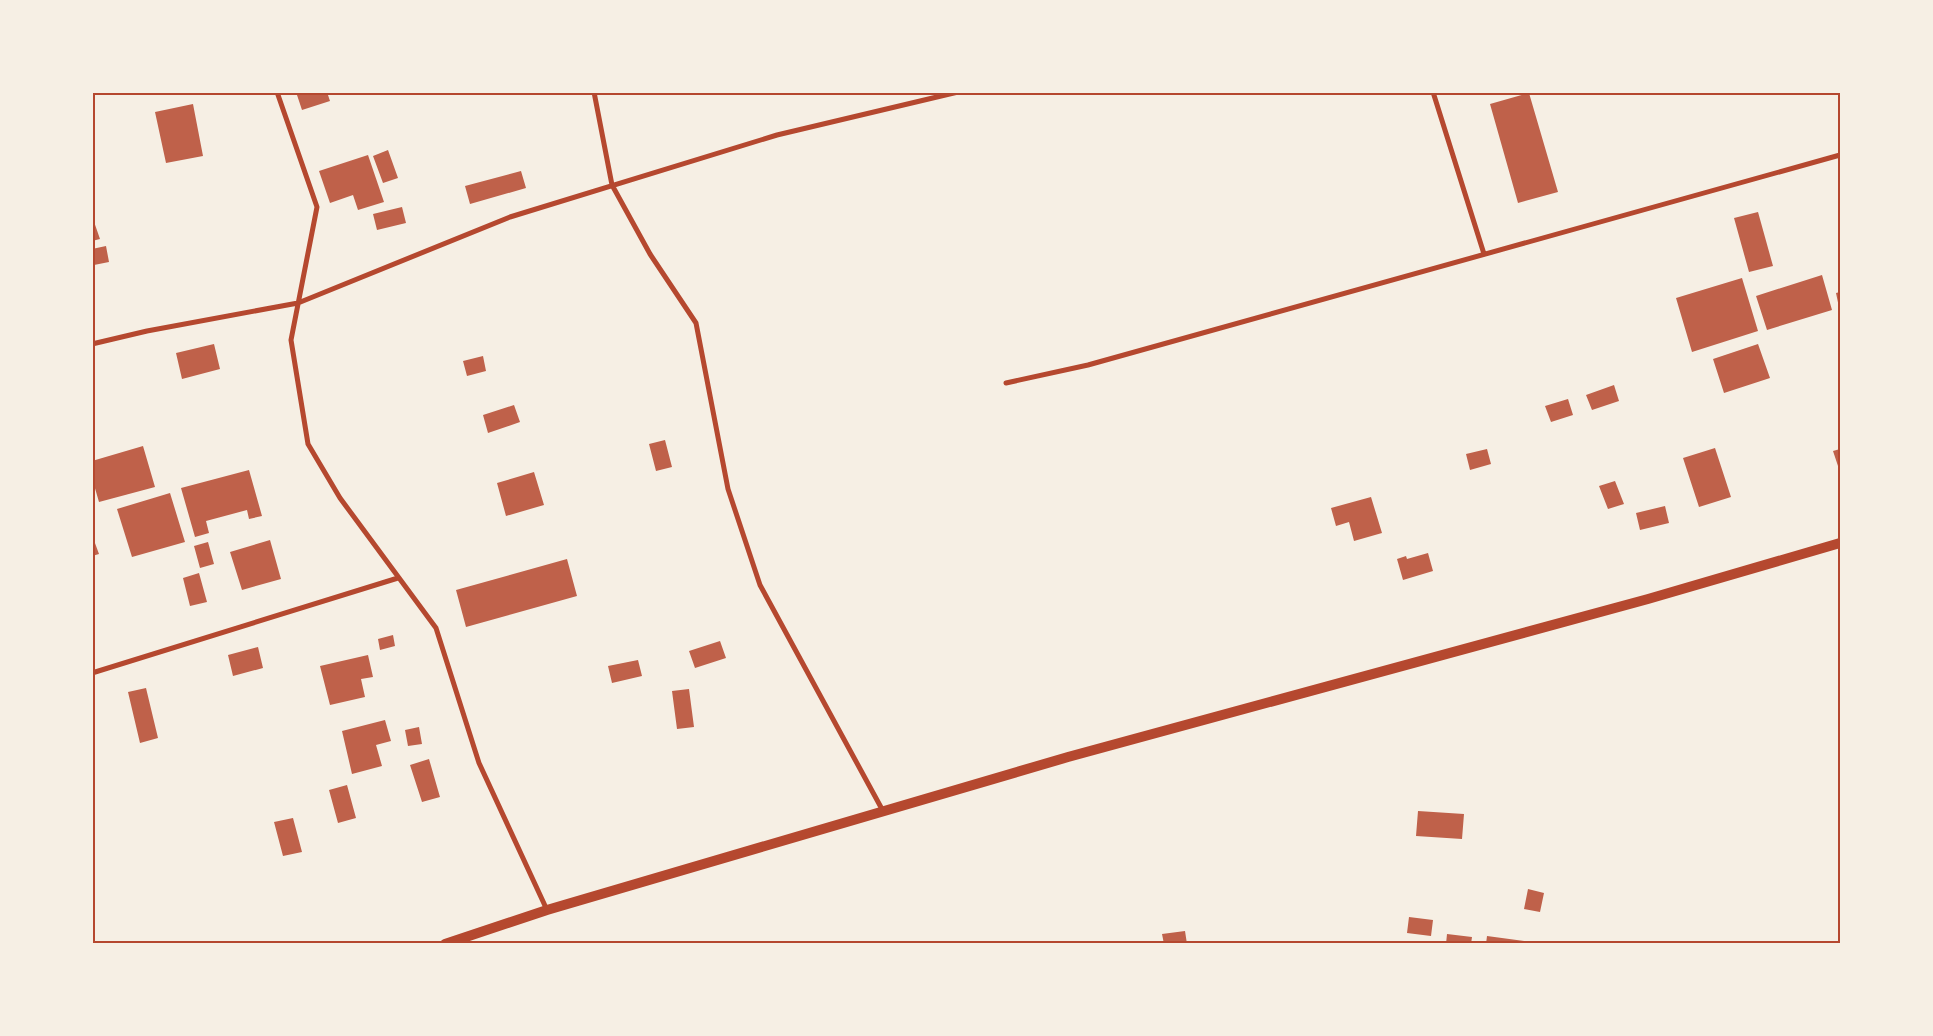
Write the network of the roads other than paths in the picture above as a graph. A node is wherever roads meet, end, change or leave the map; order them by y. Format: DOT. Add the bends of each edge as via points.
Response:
graph roads {
  1 [pos="277,92"];
  2 [pos="594,92"];
  3 [pos="958,92"];
  4 [pos="1433,92"];
  5 [pos="1840,155"];
  6 [pos="612,185"];
  7 [pos="1484,254"];
  8 [pos="298,303"];
  9 [pos="92,344"];
  10 [pos="1006,383"];
  11 [pos="1840,543"];
  12 [pos="398,578"];
  13 [pos="92,673"];
  14 [pos="884,811"];
  15 [pos="547,910"];
  16 [pos="445,944"];
  1 -- 8 [label="street" via="317,207"];
  2 -- 6 [label="street"];
  3 -- 6 [label="street" via="777,135"];
  4 -- 7 [label="street"];
  5 -- 7 [label="street"];
  6 -- 8 [label="street" via="510,217"];
  6 -- 14 [label="street" via="650,254 696,322 728,489 760,585"];
  7 -- 10 [label="street" via="1088,366"];
  8 -- 9 [label="street"];
  8 -- 12 [label="street" via="291,340 308,444 340,498"];
  11 -- 14 [label="main road"];
  12 -- 13 [label="street"];
  12 -- 15 [label="street" via="436,628 479,763"];
  14 -- 15 [label="main road"];
  15 -- 16 [label="main road"];
}
